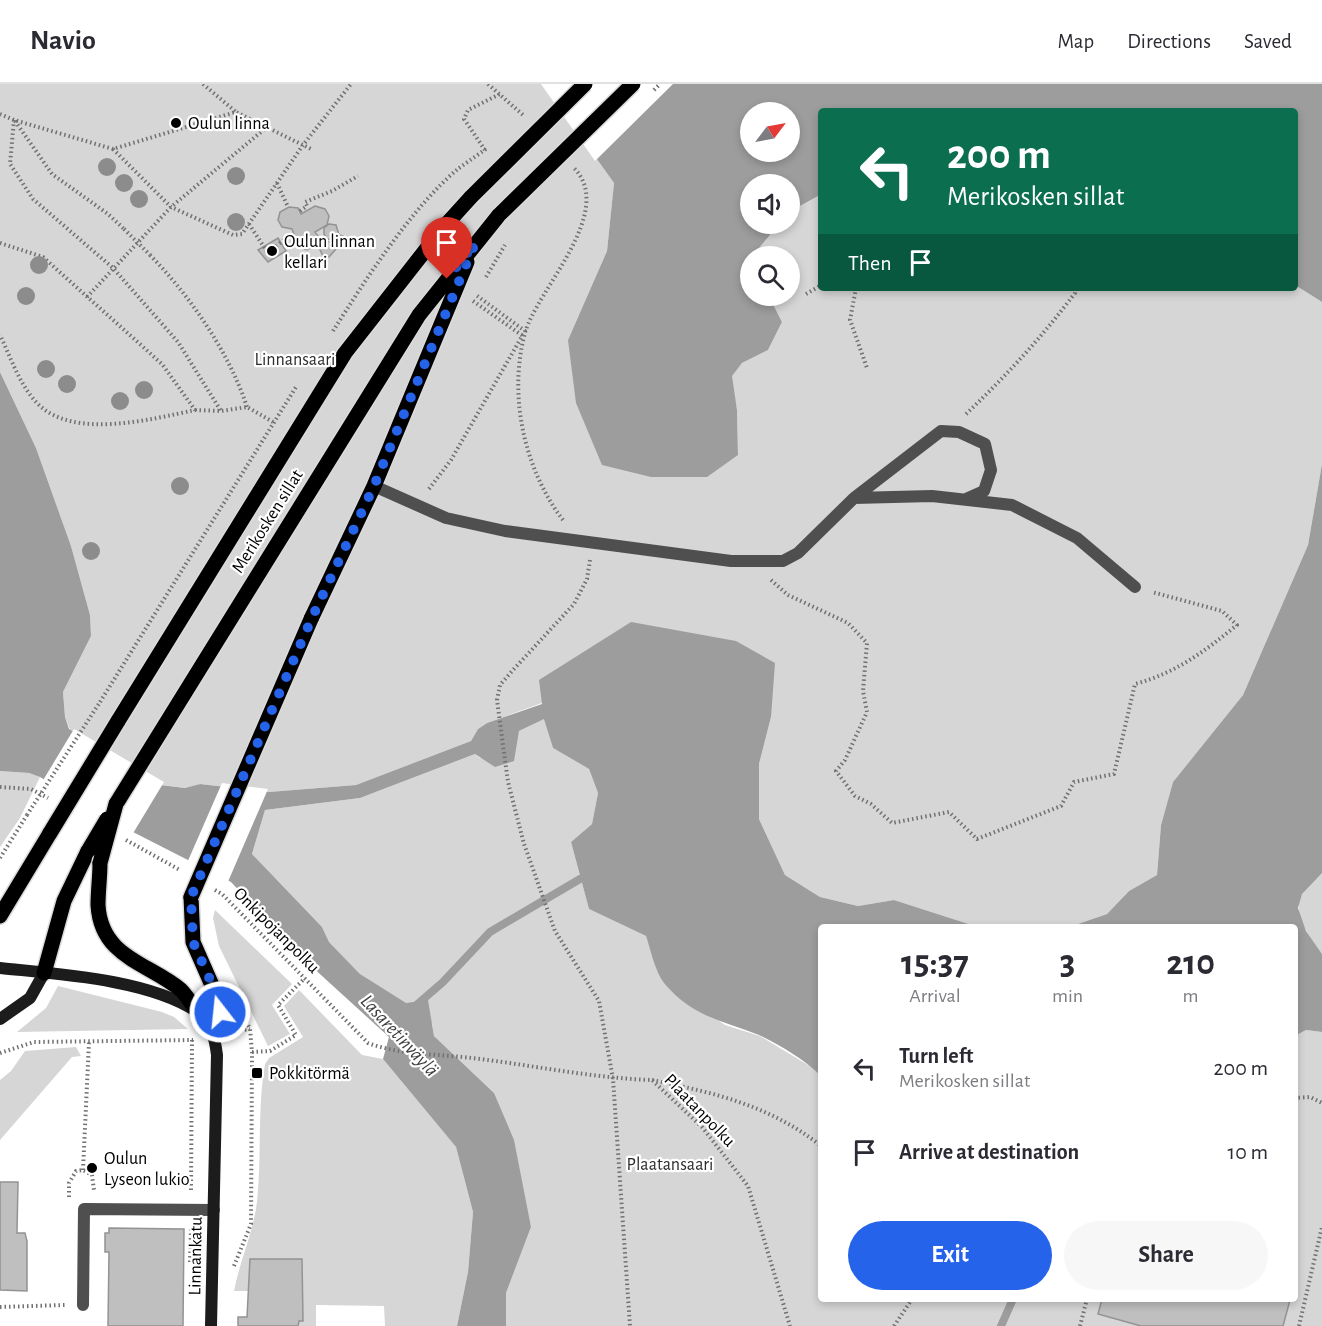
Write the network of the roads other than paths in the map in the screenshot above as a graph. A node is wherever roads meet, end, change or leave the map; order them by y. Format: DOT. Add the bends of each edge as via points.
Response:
graph roads {
  1 [pos="585,84"];
  2 [pos="633,84"];
  3 [pos="475,243"];
  4 [pos="374,486"];
  5 [pos="854,498"];
  6 [pos="965,500"];
  7 [pos="1135,587"];
  8 [pos="116,804"];
  9 [pos="0,916"];
  10 [pos="0,969"];
  11 [pos="44,973"];
  12 [pos="198,1012"];
  13 [pos="0,1019"];
  14 [pos="215,1035"];
  15 [pos="214,1210"];
  16 [pos="83,1305"];
  17 [pos="211,1326"];
  1 -- 9 [label="main road, Merikosken sillat, bridge" via="442,229 345,353"];
  2 -- 3 [label="main road, Merikosken sillat, bridge"];
  3 -- 4 [label="main road"];
  3 -- 8 [label="main road, Merikosken sillat" via="419,315"];
  4 -- 5 [label="lane" via="446,518 505,531 746,561 783,561 798,553"];
  4 -- 14 [label="main road, bridge" via="311,620 191,897 193,942 220,1012"];
  5 -- 6 [label="lane" via="932,496"];
  5 -- 6 [label="lane" via="941,430 959,432 985,444 991,470 984,490"];
  6 -- 7 [label="lane" via="1012,505 1077,538"];
  8 -- 11 [label="main road, Merikosken sillat, bridge" via="64,901"];
  8 -- 12 [label="main road, bridge" via="100,863 98,907 105,931 117,949 181,990"];
  10 -- 11 [label="main road"];
  11 -- 12 [label="main road" via="140,989"];
  11 -- 13 [label="main road, Merikosken sillat" via="30,998"];
  12 -- 14 [label="main road"];
  14 -- 15 [label="main road, Linnankatu"];
  15 -- 16 [label="lane" via="84,1209"];
  15 -- 17 [label="main road, Linnankatu"];
}
